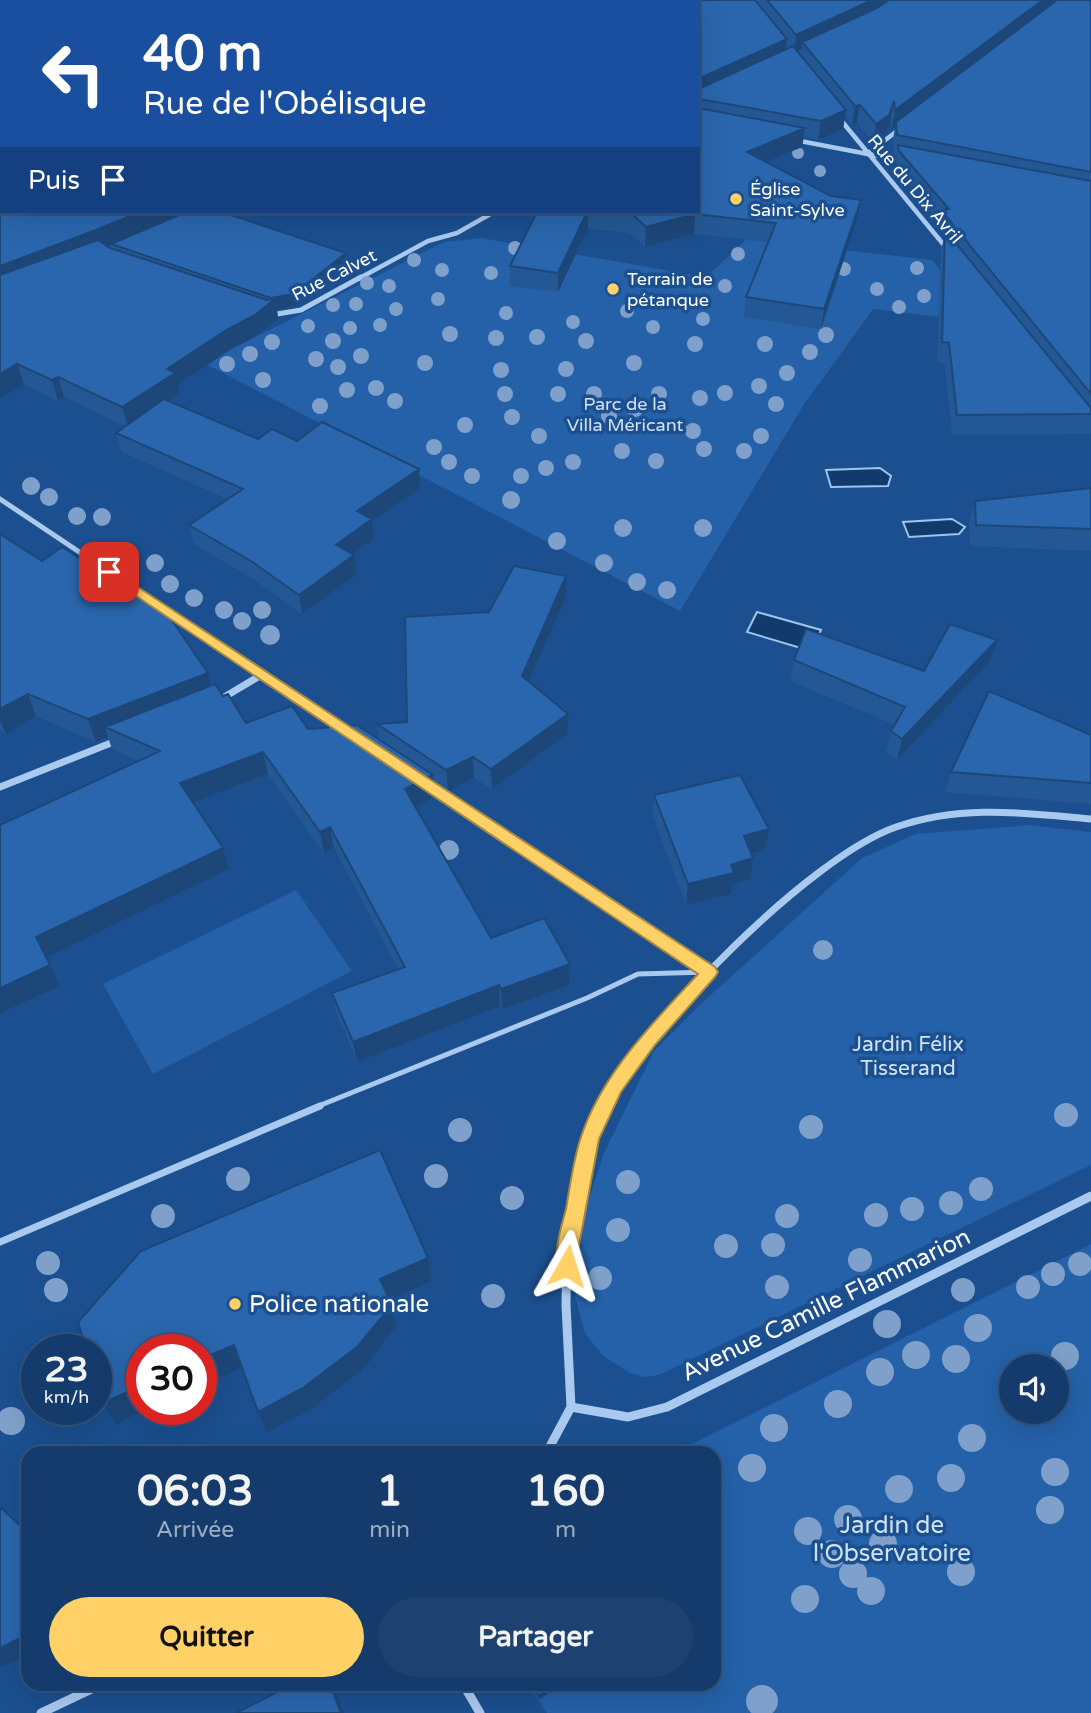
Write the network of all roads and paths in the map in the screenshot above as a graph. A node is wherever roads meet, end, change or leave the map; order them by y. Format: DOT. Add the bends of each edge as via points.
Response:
graph roads {
  1 [pos="834,112"];
  2 [pos="909,122"];
  3 [pos="789,139"];
  4 [pos="867,154"];
  5 [pos="907,162"];
  6 [pos="490,214"];
  7 [pos="953,256"];
  8 [pos="259,311"];
  9 [pos="0,499"];
  10 [pos="262,674"];
  11 [pos="213,702"];
  12 [pos="354,735"];
  13 [pos="125,737"];
  14 [pos="423,781"];
  15 [pos="0,788"];
  16 [pos="1091,819"];
  17 [pos="709,972"];
  18 [pos="1091,1196"];
  19 [pos="0,1242"];
  20 [pos="571,1407"];
  21 [pos="550,1446"];
  22 [pos="87,1691"];
  23 [pos="467,1691"];
  24 [pos="41,1713"];
  25 [pos="481,1713"];
  1 -- 4 [label="street, Rue du Dix Avril"];
  2 -- 4 [label="street"];
  3 -- 4 [label="street"];
  4 -- 5 [label="street"];
  4 -- 7 [label="street, Rue du Dix Avril"];
  6 -- 8 [label="street, Rue Calvet" via="457,233 428,241 301,310 271,315"];
  9 -- 10 [label="street"];
  10 -- 11 [label="street"];
  10 -- 12 [label="street"];
  13 -- 15 [label="street"];
  14 -- 17 [label="street"];
  16 -- 17 [label="street" via="989,810 896,827 860,844 806,882"];
  17 -- 19 [label="lane" via="638,974"];
  17 -- 20 [label="street" via="615,1086 590,1139 567,1246"];
  18 -- 20 [label="street, Avenue Camille Flammarion" via="667,1407 628,1417"];
  20 -- 21 [label="street"];
  22 -- 24 [label="street"];
  23 -- 25 [label="street"];
}
